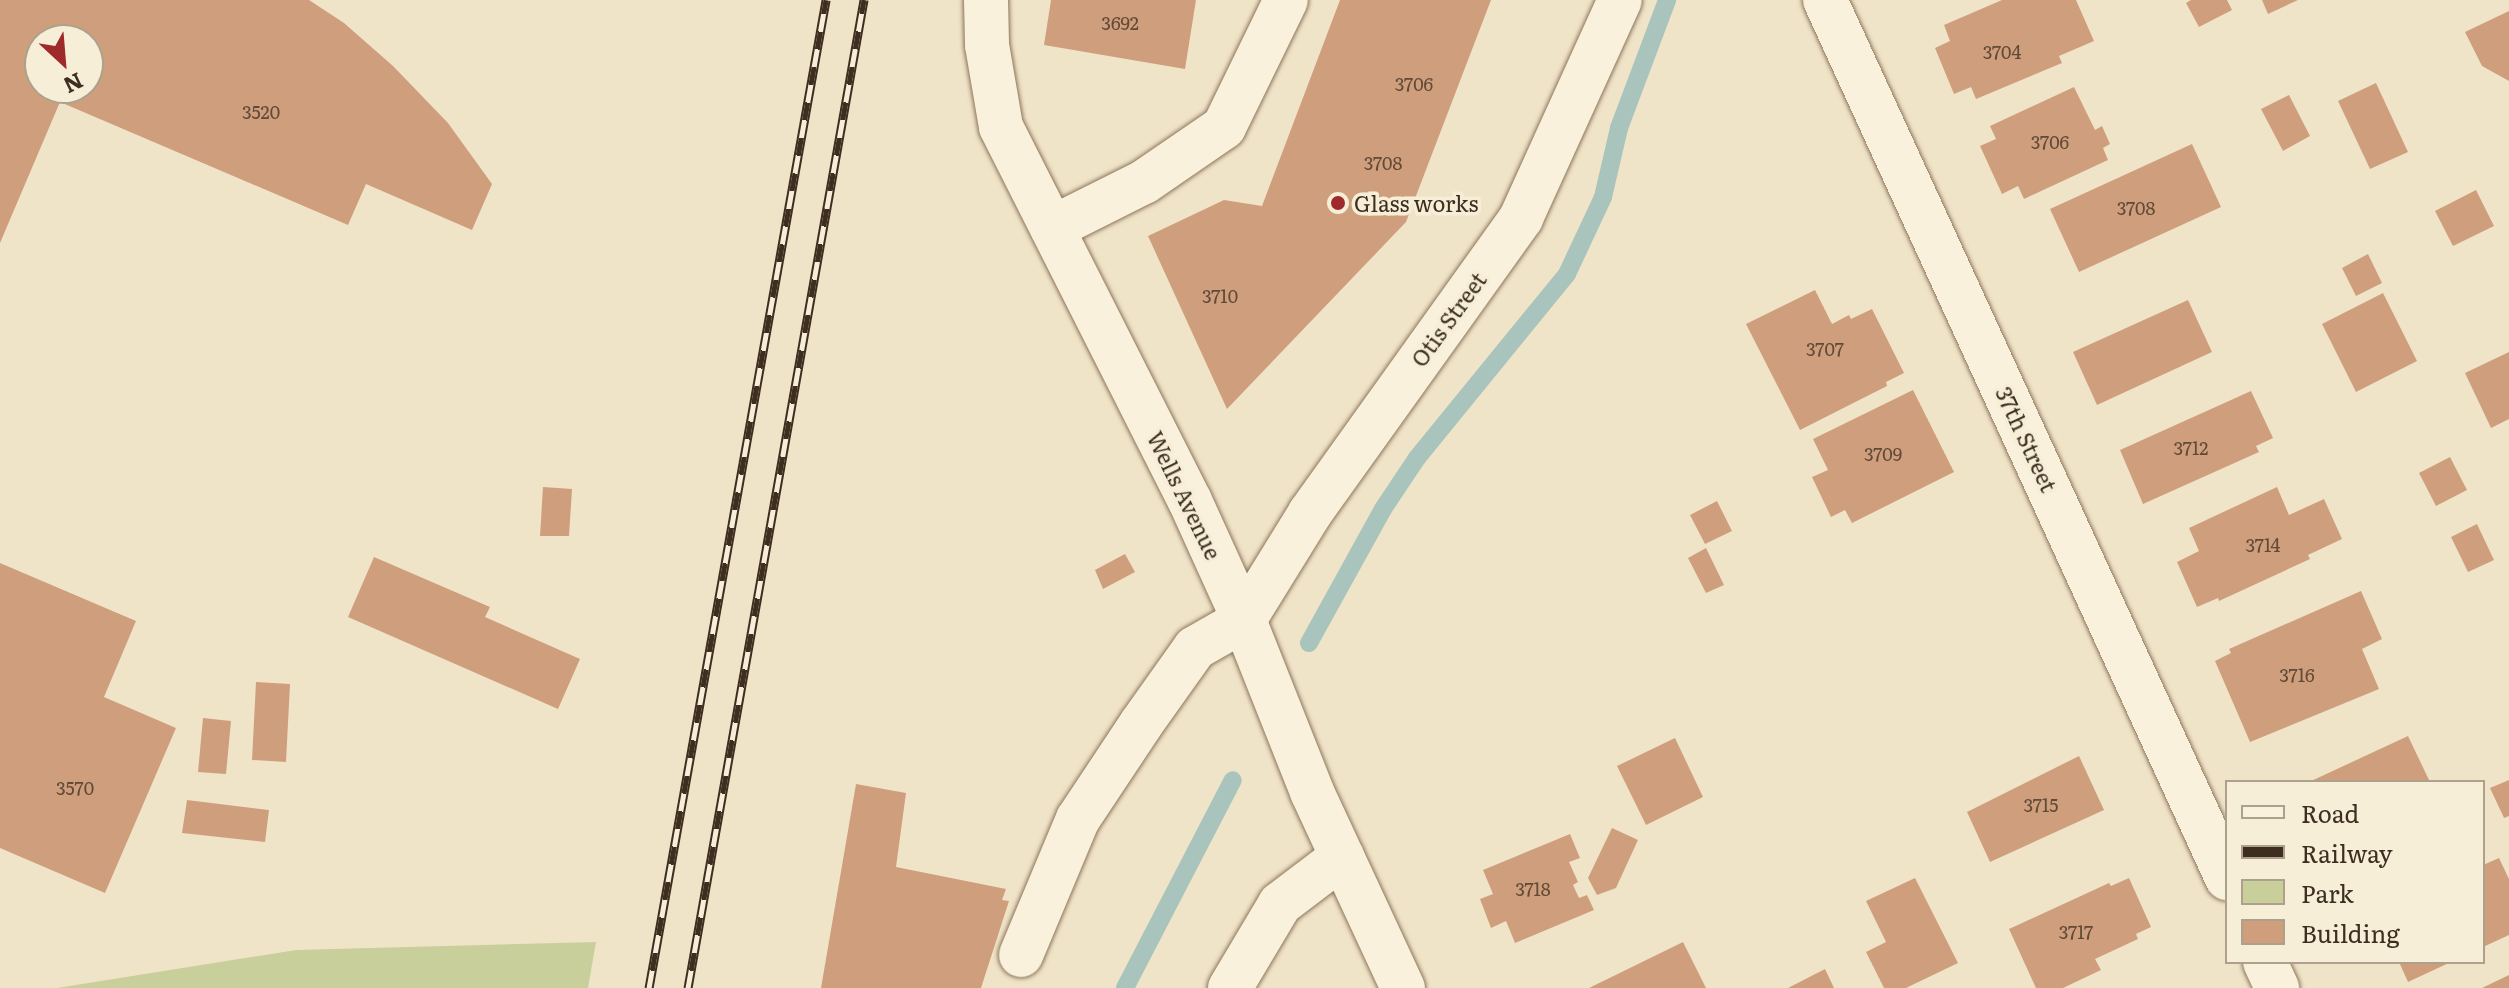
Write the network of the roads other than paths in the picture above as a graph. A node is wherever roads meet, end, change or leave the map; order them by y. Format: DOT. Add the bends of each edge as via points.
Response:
graph roads {
  1 [pos="986,0"];
  2 [pos="1286,0"];
  3 [pos="1620,0"];
  4 [pos="1825,0"];
  5 [pos="1052,228"];
  6 [pos="1244,620"];
  7 [pos="1342,857"];
  8 [pos="2225,874"];
  9 [pos="1021,955"];
  10 [pos="2266,964"];
  11 [pos="1230,988"];
  12 [pos="1403,988"];
  13 [pos="2277,988"];
  1 -- 5 [label="street, Wells Avenue" via="987,45 1001,127"];
  2 -- 5 [label="street" via="1224,127 1144,182"];
  3 -- 6 [label="street, Otis Street" via="1521,218 1310,513"];
  4 -- 8 [label="street, 37th Street"];
  5 -- 6 [label="street, Wells Avenue"];
  6 -- 7 [label="street, Wells Avenue"];
  6 -- 9 [label="street" via="1195,648 1086,807"];
  7 -- 11 [label="street" via="1280,904"];
  7 -- 12 [label="street, Wells Avenue"];
  10 -- 13 [label="street"];
}
